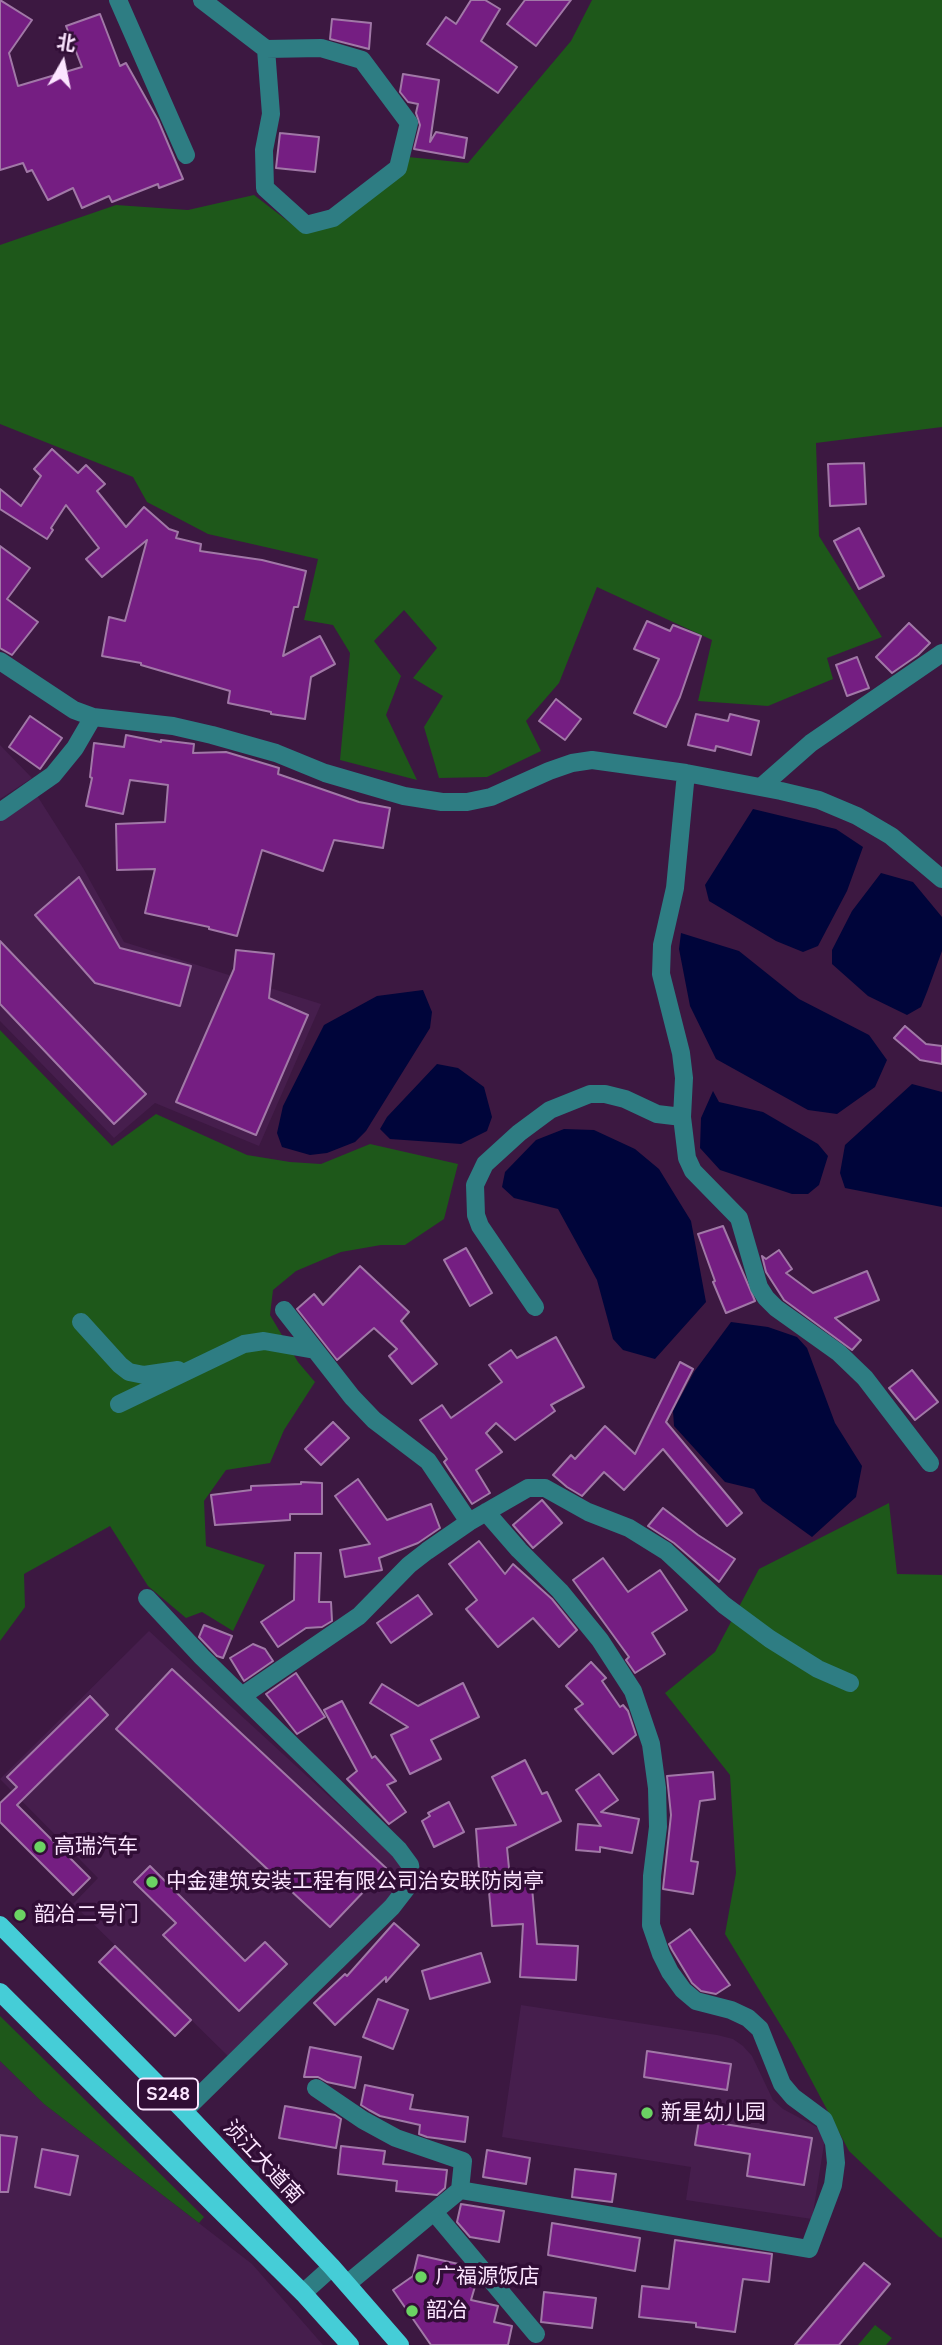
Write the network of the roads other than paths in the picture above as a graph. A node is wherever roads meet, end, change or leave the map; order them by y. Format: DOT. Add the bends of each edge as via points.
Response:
graph roads {
  1 [pos="118,0"];
  2 [pos="202,0"];
  3 [pos="266,48"];
  4 [pos="186,155"];
  5 [pos="942,653"];
  6 [pos="0,661"];
  7 [pos="93,717"];
  8 [pos="686,773"];
  9 [pos="761,787"];
  10 [pos="0,812"];
  11 [pos="942,879"];
  12 [pos="682,1117"];
  13 [pos="535,1307"];
  14 [pos="284,1310"];
  15 [pos="81,1322"];
  16 [pos="316,1350"];
  17 [pos="198,1367"];
  18 [pos="119,1404"];
  19 [pos="930,1463"];
  20 [pos="486,1512"];
  21 [pos="469,1522"];
  22 [pos="147,1598"];
  23 [pos="850,1683"];
  24 [pos="242,1696"];
  25 [pos="0,1925"];
  26 [pos="0,1992"];
  27 [pos="316,2088"];
  28 [pos="184,2111"];
  29 [pos="460,2190"];
  30 [pos="434,2212"];
  31 [pos="332,2267"];
  32 [pos="347,2284"];
  33 [pos="303,2293"];
  34 [pos="536,2334"];
  35 [pos="351,2345"];
  36 [pos="400,2345"];
  1 -- 4 [label="street"];
  2 -- 3 [label="street"];
  3 -- 3 [label="street" via="271,114 264,150 265,188 306,225 333,218 398,168 409,123 362,60 321,48"];
  5 -- 9 [label="street" via="811,743"];
  6 -- 7 [label="street" via="74,710"];
  7 -- 8 [label="street" via="212,735 376,789 442,802 491,797 549,771 592,760"];
  7 -- 10 [label="street" via="53,775"];
  8 -- 9 [label="street"];
  8 -- 12 [label="street" via="676,888 662,945 661,974 681,1053"];
  9 -- 11 [label="street" via="819,800 857,816 891,836"];
  12 -- 13 [label="street" via="657,1114 625,1099 590,1094 550,1110 485,1164 475,1185 480,1226"];
  12 -- 19 [label="street" via="693,1171 739,1218 766,1298 865,1378"];
  14 -- 16 [label="street"];
  15 -- 17 [label="street" via="129,1372 144,1375"];
  16 -- 17 [label="street" via="264,1342 243,1344"];
  16 -- 21 [label="street" via="374,1420 428,1461"];
  17 -- 18 [label="street"];
  20 -- 21 [label="street"];
  20 -- 23 [label="street" via="528,1488 559,1494 666,1551 724,1605 770,1639"];
  20 -- 29 [label="street" via="560,1591 633,1691 651,1744 657,1788 651,1925 670,1972 696,2001 731,2010 760,2029 782,2084 824,2120 836,2163 833,2185 809,2249"];
  21 -- 24 [label="street" via="409,1565 359,1616"];
  22 -- 24 [label="street"];
  24 -- 28 [label="street" via="399,1850 410,1865 411,1878 392,1907"];
  25 -- 28 [label="main road, 浈江大道南 / S248"];
  26 -- 33 [label="main road, S248"];
  27 -- 29 [label="street" via="396,2138 463,2161"];
  28 -- 31 [label="main road, 浈江大道南 / S248"];
  29 -- 30 [label="street"];
  30 -- 32 [label="street"];
  30 -- 34 [label="street"];
  31 -- 32 [label="main road, 浈江大道南 / S248"];
  31 -- 33 [label="street"];
  32 -- 36 [label="main road, 浈江大道南 / S248"];
  33 -- 35 [label="main road, S248"];
}
